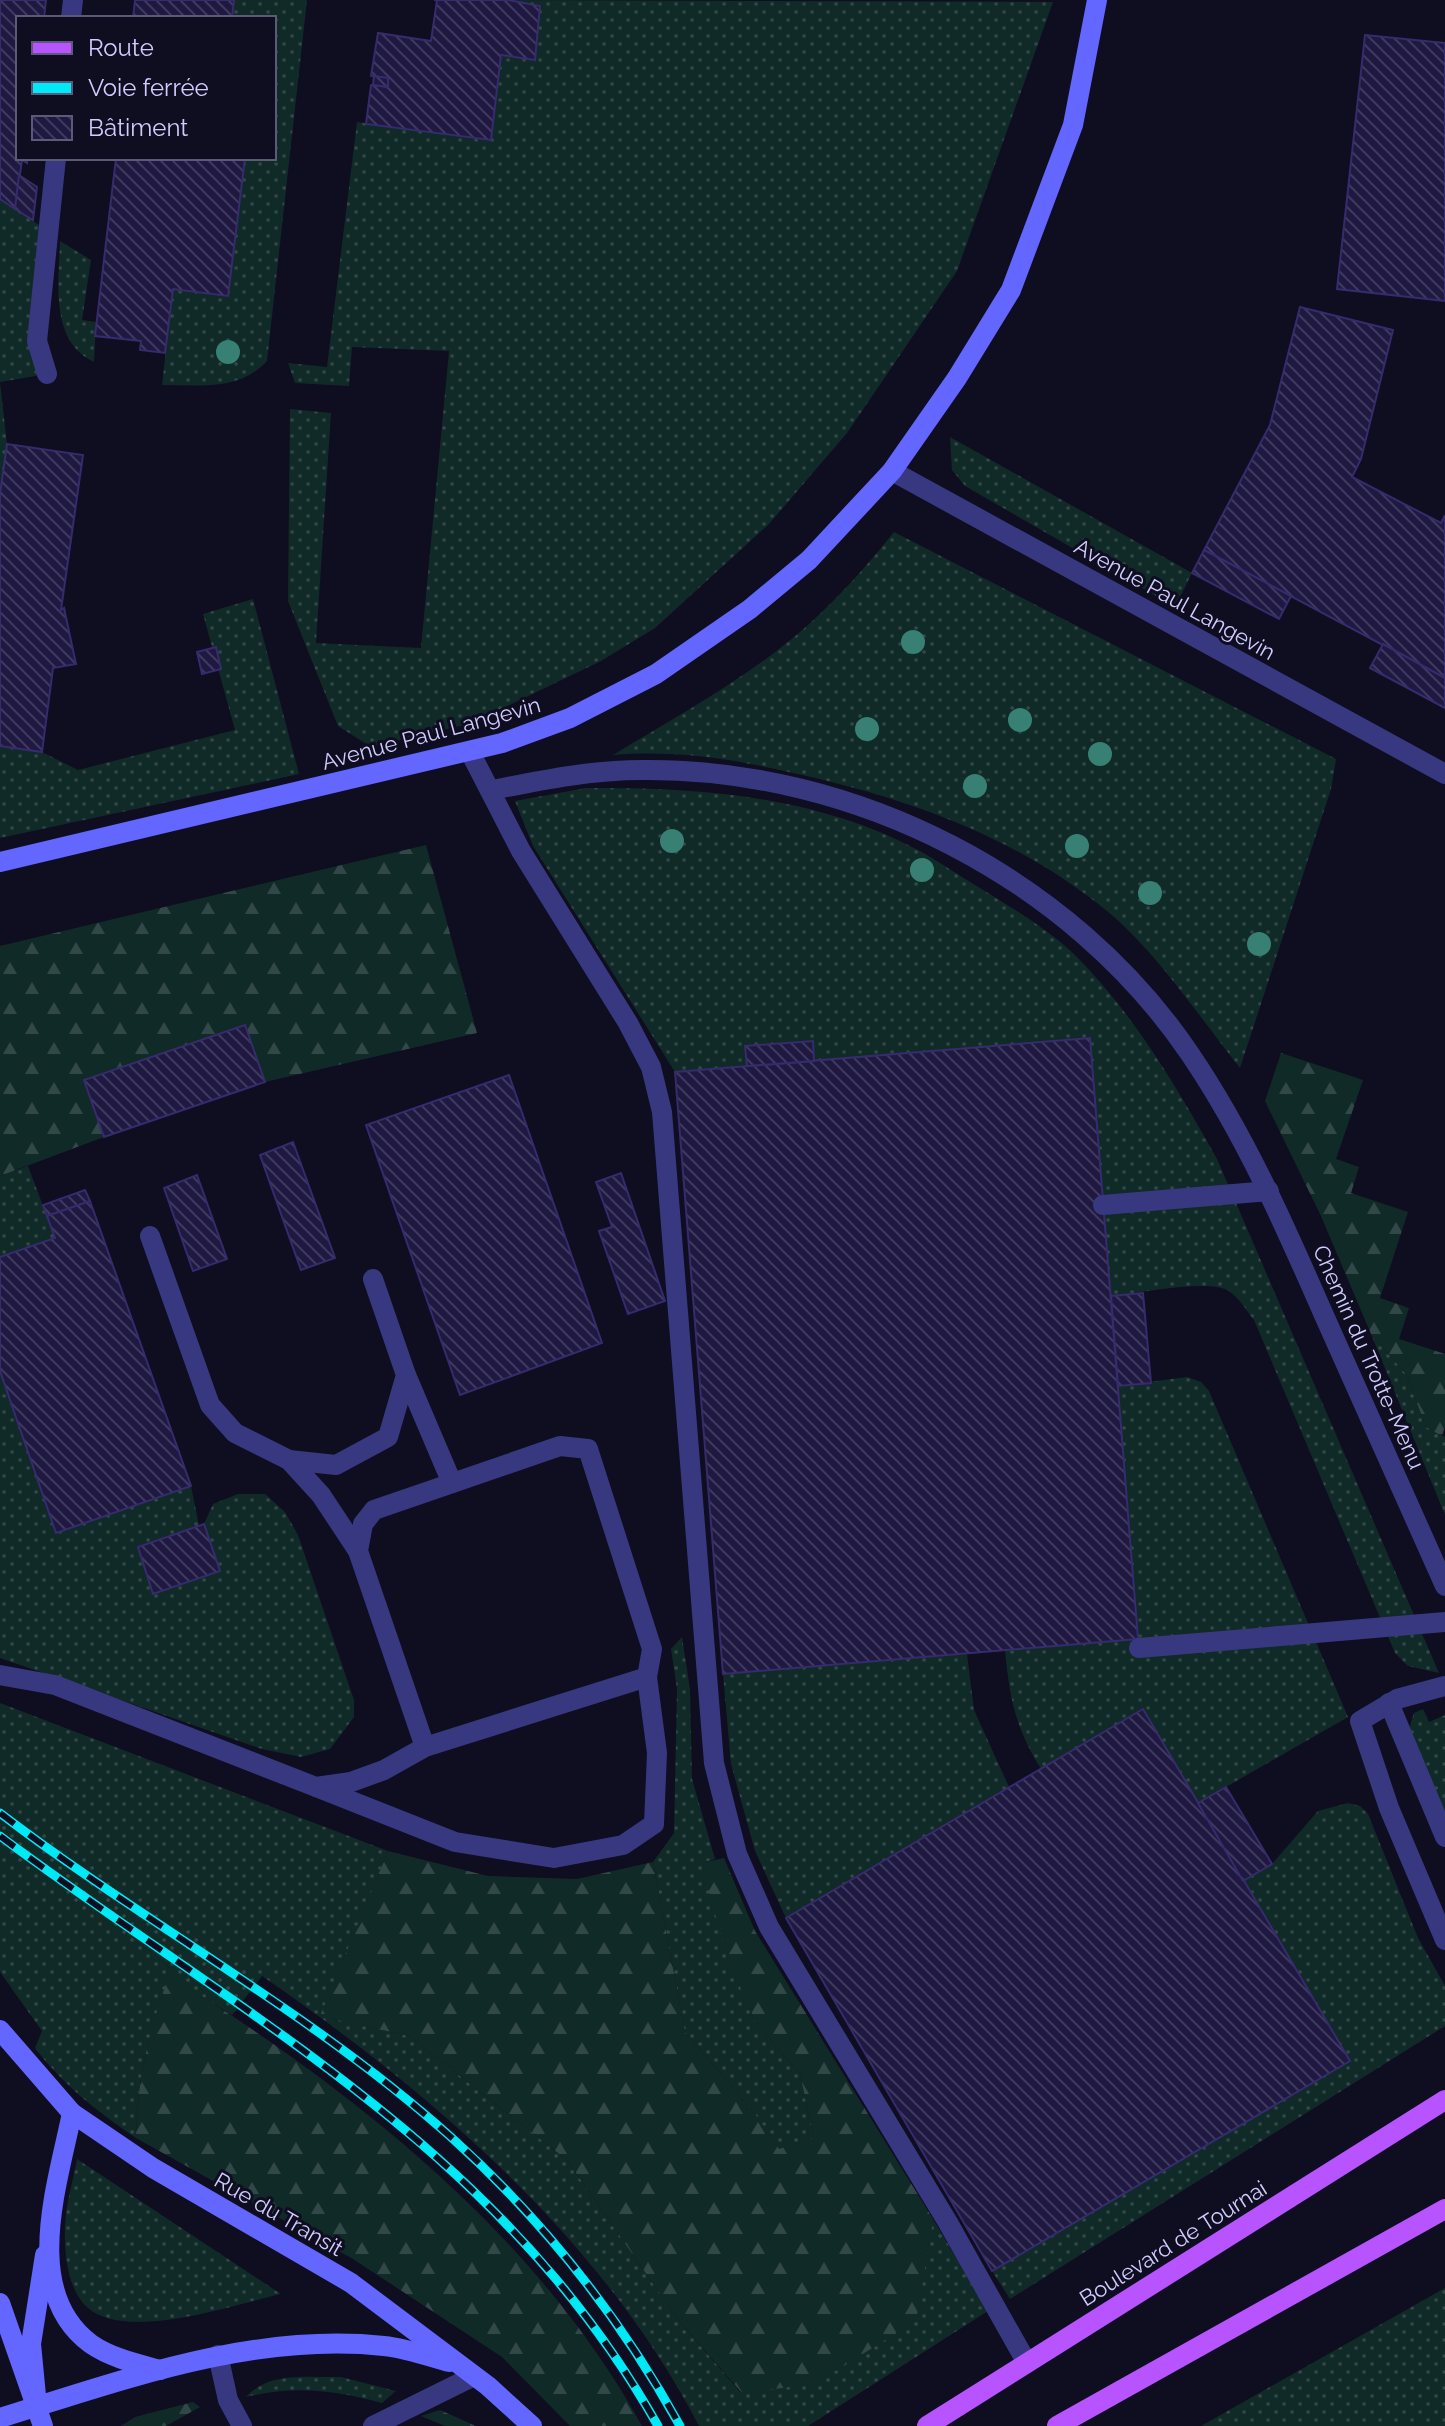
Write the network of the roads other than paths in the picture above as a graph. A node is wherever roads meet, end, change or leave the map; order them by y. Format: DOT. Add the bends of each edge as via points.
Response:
graph roads {
  1 [pos="1097,0"];
  2 [pos="56,160"];
  3 [pos="47,374"];
  4 [pos="892,471"];
  5 [pos="470,752"];
  6 [pos="1442,771"];
  7 [pos="492,790"];
  8 [pos="0,862"];
  9 [pos="1269,1191"];
  10 [pos="1103,1205"];
  11 [pos="150,1236"];
  12 [pos="373,1279"];
  13 [pos="406,1375"];
  14 [pos="289,1460"];
  15 [pos="452,1483"];
  16 [pos="358,1551"];
  17 [pos="1445,1586"];
  18 [pos="1445,1622"];
  19 [pos="1139,1648"];
  20 [pos="0,1675"];
  21 [pos="647,1677"];
  22 [pos="1445,1686"];
  23 [pos="1389,1703"];
  24 [pos="425,1747"];
  25 [pos="316,1787"];
  26 [pos="1445,1837"];
  27 [pos="1445,1940"];
  28 [pos="0,2030"];
  29 [pos="1445,2100"];
  30 [pos="72,2113"];
  31 [pos="1445,2209"];
  32 [pos="49,2235"];
  33 [pos="0,2303"];
  34 [pos="218,2355"];
  35 [pos="1027,2363"];
  36 [pos="457,2364"];
  37 [pos="160,2370"];
  38 [pos="474,2376"];
  39 [pos="40,2416"];
  40 [pos="0,2418"];
  41 [pos="242,2426"];
  42 [pos="373,2426"];
  43 [pos="532,2426"];
  44 [pos="927,2426"];
  45 [pos="1057,2426"];
  1 -- 4 [label="street, Avenue Paul Langevin" via="1073,125 1011,290"];
  2 -- 3 [label="street" via="37,341"];
  4 -- 5 [label="street, Avenue Paul Langevin" via="809,560 750,609 656,674 570,718"];
  4 -- 6 [label="street, Avenue Paul Langevin"];
  5 -- 7 [label="street"];
  5 -- 8 [label="street, Avenue Paul Langevin"];
  7 -- 9 [label="street, Chemin du Trotte-Menu" via="582,772 694,773 832,798 940,839 1029,892 1080,931 1139,989 1189,1052"];
  7 -- 35 [label="street" via="521,851 634,1034 651,1067 662,1112 714,1763 737,1854 769,1927"];
  9 -- 10 [label="street"];
  9 -- 17 [label="street, Chemin du Trotte-Menu"];
  11 -- 14 [label="street" via="210,1405 235,1433"];
  12 -- 13 [label="street"];
  13 -- 14 [label="street" via="388,1437 336,1465"];
  13 -- 15 [label="street"];
  14 -- 16 [label="street" via="321,1495"];
  15 -- 16 [label="street" via="374,1510 363,1524"];
  15 -- 21 [label="street" via="560,1446 588,1449 652,1649"];
  16 -- 24 [label="street"];
  18 -- 19 [label="street"];
  20 -- 25 [label="street" via="55,1685"];
  21 -- 24 [label="street"];
  21 -- 25 [label="street" via="657,1753 654,1824 623,1845 554,1858 455,1842"];
  22 -- 23 [label="street"];
  23 -- 26 [label="street"];
  23 -- 27 [label="street" via="1360,1721 1389,1808"];
  24 -- 25 [label="street" via="384,1770"];
  28 -- 30 [label="street, Rue du Transit"];
  29 -- 35 [label="main road, Boulevard de Tournai"];
  30 -- 32 [label="street"];
  30 -- 36 [label="street, Rue du Transit" via="153,2168 351,2283"];
  31 -- 45 [label="main road"];
  32 -- 37 [label="street" via="50,2269 71,2325 92,2344"];
  32 -- 39 [label="street" via="31,2344"];
  33 -- 39 [label="street"];
  34 -- 36 [label="street, Rue du Transit" via="319,2343 386,2346"];
  34 -- 37 [label="street, Rue du Transit"];
  34 -- 41 [label="street" via="228,2400"];
  35 -- 44 [label="main road, Boulevard de Tournai"];
  36 -- 38 [label="street, Rue du Transit"];
  37 -- 39 [label="street, Rue du Transit"];
  38 -- 42 [label="street"];
  38 -- 43 [label="street, Rue du Transit"];
  39 -- 40 [label="street, Rue du Transit"];
}
